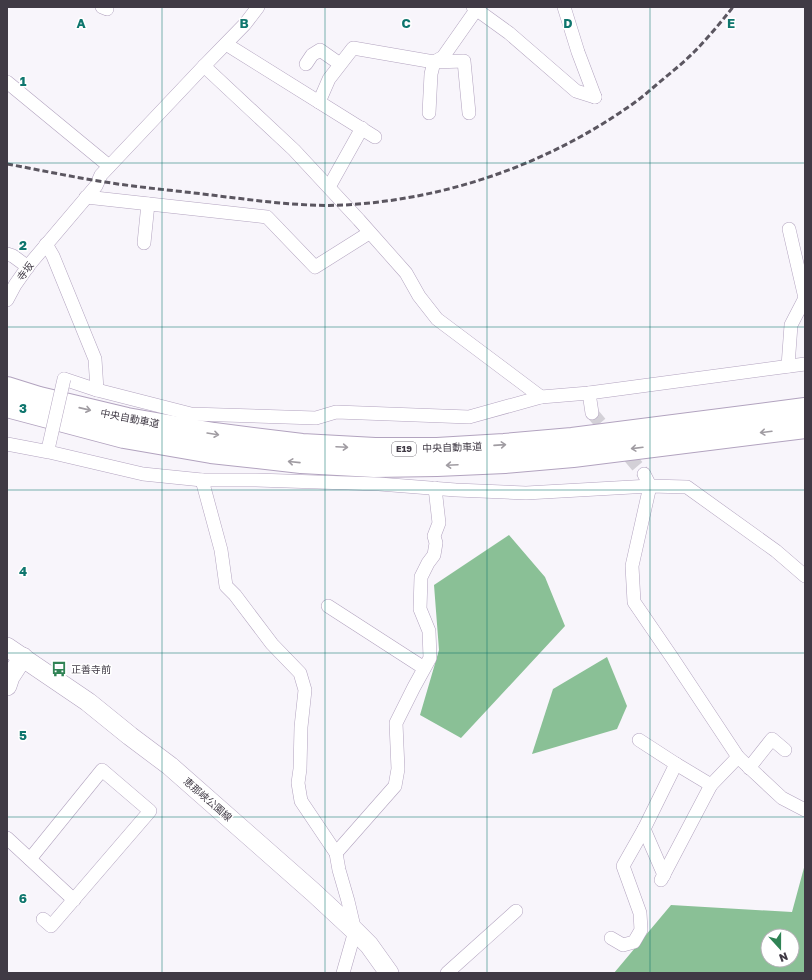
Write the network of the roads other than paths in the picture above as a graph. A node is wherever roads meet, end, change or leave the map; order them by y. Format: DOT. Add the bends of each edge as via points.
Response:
graph roads {
  1 [pos="564,7"];
  2 [pos="474,8"];
  3 [pos="256,10"];
  4 [pos="226,44"];
  5 [pos="434,62"];
  6 [pos="306,64"];
  7 [pos="340,64"];
  8 [pos="204,66"];
  9 [pos="7,82"];
  10 [pos="319,102"];
  11 [pos="429,113"];
  12 [pos="469,113"];
  13 [pos="362,128"];
  14 [pos="375,137"];
  15 [pos="109,166"];
  16 [pos="329,187"];
  17 [pos="86,197"];
  18 [pos="148,204"];
  19 [pos="789,228"];
  20 [pos="369,233"];
  21 [pos="144,243"];
  22 [pos="46,244"];
  23 [pos="7,254"];
  24 [pos="28,267"];
  25 [pos="7,300"];
  26 [pos="805,364"];
  27 [pos="788,366"];
  28 [pos="7,388"];
  29 [pos="97,390"];
  30 [pos="589,393"];
  31 [pos="541,397"];
  32 [pos="7,406"];
  33 [pos="805,409"];
  34 [pos="592,413"];
  35 [pos="805,427"];
  36 [pos="7,444"];
  37 [pos="49,448"];
  38 [pos="644,474"];
  39 [pos="202,480"];
  40 [pos="650,486"];
  41 [pos="435,488"];
  42 [pos="805,576"];
  43 [pos="328,606"];
  44 [pos="7,647"];
  45 [pos="23,657"];
  46 [pos="424,668"];
  47 [pos="7,686"];
  48 [pos="639,740"];
  49 [pos="785,750"];
  50 [pos="738,757"];
  51 [pos="676,764"];
  52 [pos="749,768"];
  53 [pos="711,785"];
  54 [pos="805,810"];
  55 [pos="644,829"];
  56 [pos="7,838"];
  57 [pos="336,853"];
  58 [pos="30,859"];
  59 [pos="74,900"];
  60 [pos="516,911"];
  61 [pos="43,919"];
  62 [pos="355,931"];
  63 [pos="611,938"];
  64 [pos="343,973"];
  65 [pos="389,973"];
  66 [pos="447,973"];
  1 -- 2 [label="street" via="595,97 576,92 509,33"];
  2 -- 5 [label="street" via="443,57"];
  3 -- 4 [label="street, 寺坂"];
  4 -- 8 [label="street, 寺坂"];
  4 -- 10 [label="street"];
  5 -- 7 [label="street" via="353,48"];
  5 -- 11 [label="street"];
  5 -- 12 [label="street" via="464,61"];
  6 -- 7 [label="street" via="312,55 320,50"];
  7 -- 10 [label="street" via="329,79"];
  8 -- 15 [label="street, 寺坂"];
  8 -- 16 [label="street" via="294,150"];
  9 -- 15 [label="street"];
  10 -- 13 [label="street"];
  13 -- 14 [label="street"];
  13 -- 16 [label="street"];
  15 -- 17 [label="street, 寺坂"];
  16 -- 20 [label="street"];
  17 -- 18 [label="street"];
  17 -- 22 [label="street, 寺坂"];
  18 -- 20 [label="street" via="267,217 316,267"];
  18 -- 21 [label="street"];
  19 -- 27 [label="street" via="804,298 791,325"];
  20 -- 31 [label="street" via="406,273 419,296 437,319"];
  22 -- 24 [label="street, 寺坂"];
  22 -- 29 [label="street" via="95,359"];
  23 -- 24 [label="street"];
  24 -- 25 [label="street, 寺坂"];
  26 -- 27 [label="street"];
  27 -- 30 [label="street"];
  28 -- 33 [label="highway, 中央自動車道 / E19, one-way" via="127,419 214,434 302,445 374,449 437,449 572,439"];
  29 -- 31 [label="street" via="191,414 316,418 336,412 469,417"];
  29 -- 37 [label="street, bridge" via="64,379"];
  30 -- 31 [label="street"];
  30 -- 34 [label="street"];
  35 -- 32 [label="highway, 中央自動車道 / E19, one-way" via="558,458 374,466 301,462 211,452 124,437"];
  36 -- 37 [label="street"];
  37 -- 39 [label="street" via="143,474"];
  38 -- 40 [label="street"];
  39 -- 41 [label="street" via="379,484"];
  39 -- 57 [label="street" via="221,550 226,586 272,644 300,673 305,690 298,783 301,801"];
  40 -- 41 [label="street" via="526,493"];
  40 -- 42 [label="street" via="687,487 776,551"];
  40 -- 50 [label="street" via="632,566 634,602"];
  41 -- 46 [label="street" via="439,523 434,536 436,543 434,555 421,577 420,609 429,631 430,658"];
  43 -- 46 [label="street"];
  44 -- 45 [label="main road, 恵那峡公園線"];
  45 -- 47 [label="main road"];
  45 -- 62 [label="main road, 恵那峡公園線" via="88,702 170,766"];
  46 -- 57 [label="street" via="396,723 398,769 395,786"];
  48 -- 51 [label="street"];
  49 -- 52 [label="street" via="772,739"];
  50 -- 52 [label="street"];
  50 -- 53 [label="street"];
  51 -- 53 [label="street"];
  51 -- 55 [label="street"];
  52 -- 54 [label="street" via="782,798"];
  53 -- 55 [label="street" via="663,878"];
  55 -- 63 [label="street" via="623,866 640,913 641,930 634,942 623,945"];
  56 -- 58 [label="street"];
  57 -- 62 [label="street" via="338,870"];
  58 -- 59 [label="street"];
  58 -- 59 [label="street" via="102,770 150,811"];
  59 -- 61 [label="street" via="51,926"];
  60 -- 66 [label="street"];
  62 -- 64 [label="street"];
  62 -- 65 [label="main road, 恵那峡公園線" via="369,944"];
}
